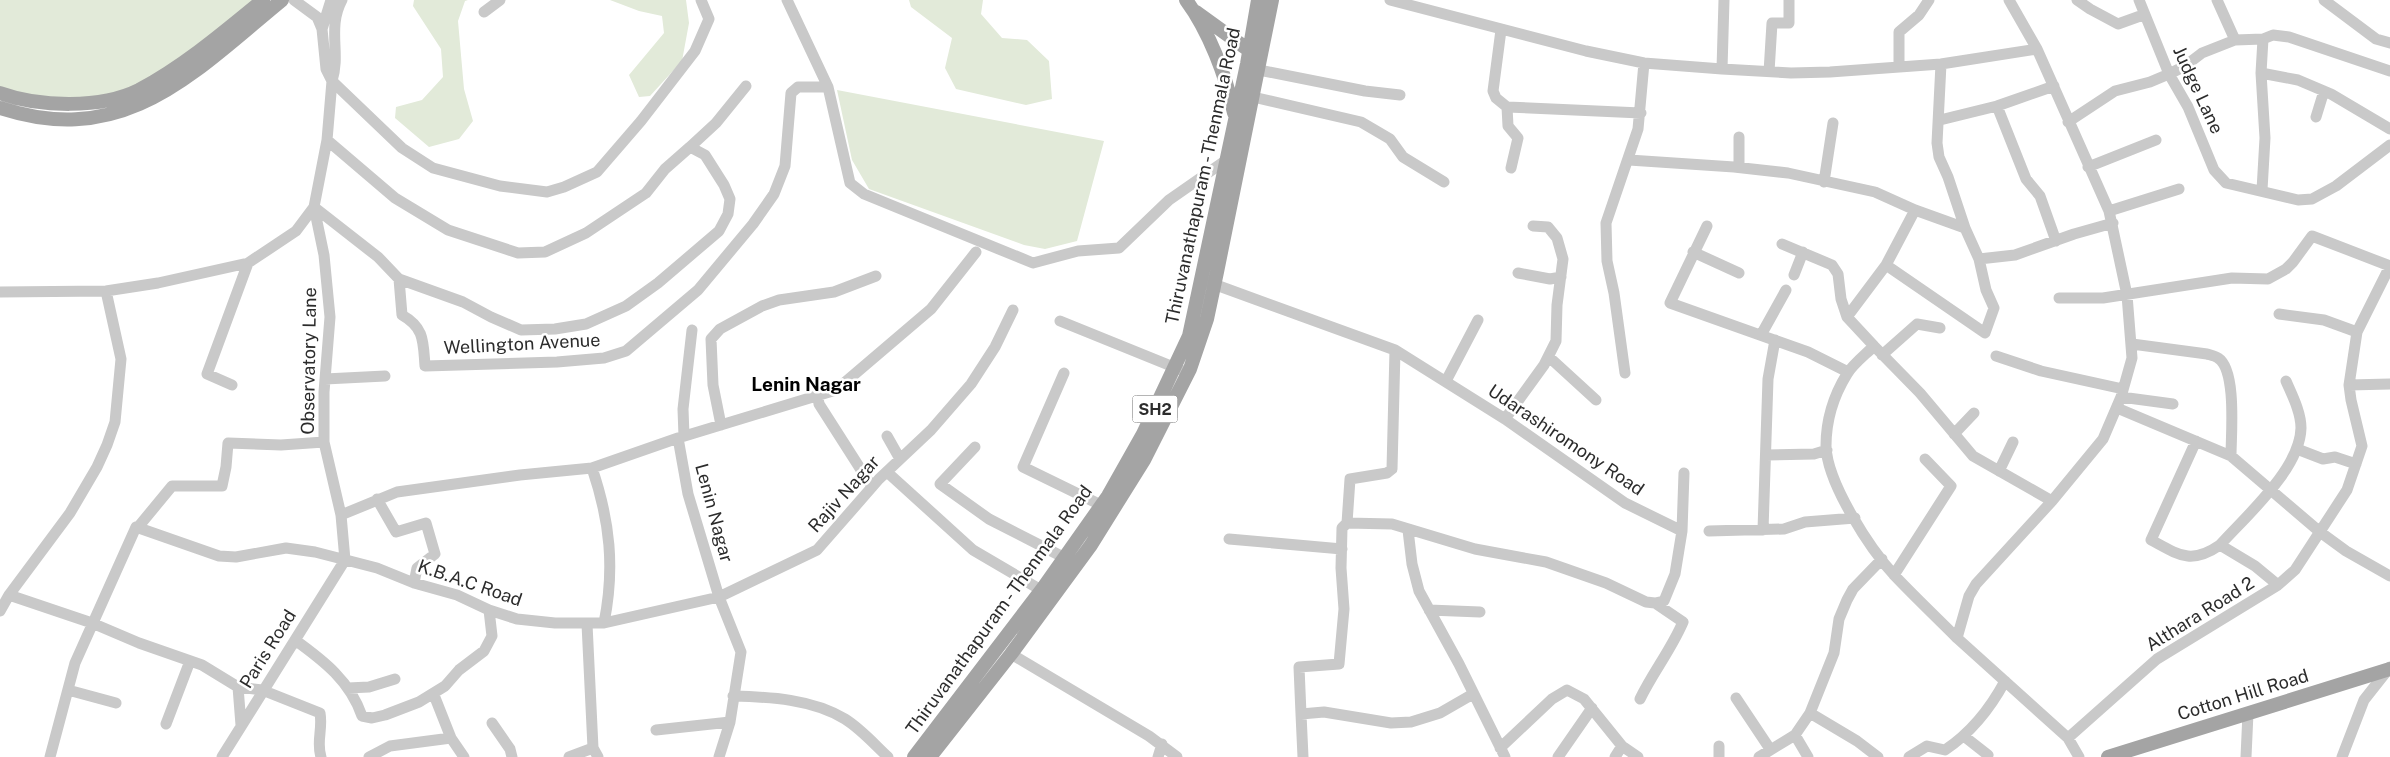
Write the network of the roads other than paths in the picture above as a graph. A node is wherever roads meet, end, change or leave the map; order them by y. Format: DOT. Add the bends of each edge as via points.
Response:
graph roads {
  1 [pos="263,0"];
  2 [pos="282,0"];
  3 [pos="294,0"];
  4 [pos="331,0"];
  5 [pos="342,0"];
  6 [pos="500,0"];
  7 [pos="701,0"];
  8 [pos="787,0"];
  9 [pos="1258,0"];
  10 [pos="1272,0"];
  11 [pos="1390,0"];
  12 [pos="1724,0"];
  13 [pos="1788,0"];
  14 [pos="1929,0"];
  15 [pos="2009,0"];
  16 [pos="2077,0"];
  17 [pos="2139,0"];
  18 [pos="2217,0"];
  19 [pos="2324,0"];
  20 [pos="1190,5"];
  21 [pos="484,12"];
  22 [pos="2143,14"];
  23 [pos="322,29"];
  24 [pos="1501,30"];
  25 [pos="2263,39"];
  26 [pos="2235,40"];
  27 [pos="2390,42"];
  28 [pos="2037,49"];
  29 [pos="1256,53"];
  30 [pos="1644,63"];
  31 [pos="1941,64"];
  32 [pos="1899,67"];
  33 [pos="1722,69"];
  34 [pos="1259,70"];
  35 [pos="2390,71"];
  36 [pos="1770,72"];
  37 [pos="2261,73"];
  38 [pos="2169,74"];
  39 [pos="332,81"];
  40 [pos="746,86"];
  41 [pos="2054,86"];
  42 [pos="828,87"];
  43 [pos="141,88"];
  44 [pos="2324,91"];
  45 [pos="0,93"];
  46 [pos="1400,94"];
  47 [pos="1253,97"];
  48 [pos="148,101"];
  49 [pos="1997,106"];
  50 [pos="1507,107"];
  51 [pos="0,108"];
  52 [pos="1641,114"];
  53 [pos="2316,117"];
  54 [pos="1236,119"];
  55 [pos="1940,120"];
  56 [pos="2068,122"];
  57 [pos="1833,123"];
  58 [pos="2390,129"];
  59 [pos="1739,137"];
  60 [pos="326,140"];
  61 [pos="2156,140"];
  62 [pos="2390,145"];
  63 [pos="690,147"];
  64 [pos="1629,160"];
  65 [pos="1225,161"];
  66 [pos="2088,167"];
  67 [pos="1510,168"];
  68 [pos="1739,168"];
  69 [pos="1444,182"];
  70 [pos="1824,182"];
  71 [pos="2179,189"];
  72 [pos="2262,190"];
  73 [pos="314,207"];
  74 [pos="1915,210"];
  75 [pos="2108,211"];
  76 [pos="2113,223"];
  77 [pos="1533,226"];
  78 [pos="1707,226"];
  79 [pos="1965,228"];
  80 [pos="2056,241"];
  81 [pos="1782,244"];
  82 [pos="976,252"];
  83 [pos="1693,252"];
  84 [pos="1804,252"];
  85 [pos="1978,259"];
  86 [pos="248,263"];
  87 [pos="1886,265"];
  88 [pos="2390,266"];
  89 [pos="1739,273"];
  90 [pos="1518,274"];
  91 [pos="1794,275"];
  92 [pos="876,276"];
  93 [pos="1561,277"];
  94 [pos="399,279"];
  95 [pos="1208,282"];
  96 [pos="1786,290"];
  97 [pos="106,291"];
  98 [pos="0,292"];
  99 [pos="2127,295"];
  100 [pos="2059,298"];
  101 [pos="1013,310"];
  102 [pos="2279,314"];
  103 [pos="1847,318"];
  104 [pos="1478,320"];
  105 [pos="1060,321"];
  106 [pos="1940,328"];
  107 [pos="692,330"];
  108 [pos="2356,332"];
  109 [pos="1761,334"];
  110 [pos="1775,340"];
  111 [pos="2132,344"];
  112 [pos="1395,350"];
  113 [pos="1878,351"];
  114 [pos="1996,356"];
  115 [pos="1549,357"];
  116 [pos="1174,367"];
  117 [pos="1848,372"];
  118 [pos="1188,373"];
  119 [pos="1625,373"];
  120 [pos="1064,374"];
  121 [pos="385,376"];
  122 [pos="325,380"];
  123 [pos="1446,381"];
  124 [pos="2286,381"];
  125 [pos="2390,384"];
  126 [pos="232,385"];
  127 [pos="2349,385"];
  128 [pos="818,397"];
  129 [pos="2120,398"];
  130 [pos="1596,400"];
  131 [pos="2173,404"];
  132 [pos="1974,413"];
  133 [pos="1505,419"];
  134 [pos="721,425"];
  135 [pos="1954,434"];
  136 [pos="887,436"];
  137 [pos="681,437"];
  138 [pos="2196,441"];
  139 [pos="324,442"];
  140 [pos="2013,442"];
  141 [pos="975,447"];
  142 [pos="2298,448"];
  143 [pos="1827,450"];
  144 [pos="1766,455"];
  145 [pos="2231,456"];
  146 [pos="1925,459"];
  147 [pos="900,460"];
  148 [pos="2356,464"];
  149 [pos="592,468"];
  150 [pos="1999,471"];
  151 [pos="887,472"];
  152 [pos="1684,473"];
  153 [pos="872,487"];
  154 [pos="2270,490"];
  155 [pos="377,499"];
  156 [pos="2052,501"];
  157 [pos="1107,508"];
  158 [pos="341,515"];
  159 [pos="1855,518"];
  160 [pos="1347,523"];
  161 [pos="136,527"];
  162 [pos="1408,530"];
  163 [pos="1763,530"];
  164 [pos="1682,531"];
  165 [pos="1708,531"];
  166 [pos="2320,532"];
  167 [pos="1229,539"];
  168 [pos="2220,545"];
  169 [pos="1342,549"];
  170 [pos="1065,558"];
  171 [pos="1882,559"];
  172 [pos="345,560"];
  173 [pos="1894,574"];
  174 [pos="2390,576"];
  175 [pos="414,583"];
  176 [pos="2278,585"];
  177 [pos="1041,590"];
  178 [pos="9,595"];
  179 [pos="719,597"];
  180 [pos="1656,604"];
  181 [pos="489,610"];
  182 [pos="1429,610"];
  183 [pos="0,611"];
  184 [pos="1480,612"];
  185 [pos="92,623"];
  186 [pos="604,623"];
  187 [pos="587,624"];
  188 [pos="1957,638"];
  189 [pos="295,640"];
  190 [pos="1012,654"];
  191 [pos="190,661"];
  192 [pos="2390,668"];
  193 [pos="395,679"];
  194 [pos="2005,681"];
  195 [pos="238,687"];
  196 [pos="348,688"];
  197 [pos="68,690"];
  198 [pos="262,690"];
  199 [pos="1473,694"];
  200 [pos="434,695"];
  201 [pos="733,696"];
  202 [pos="1736,698"];
  203 [pos="1640,699"];
  204 [pos="116,703"];
  205 [pos="1592,708"];
  206 [pos="1810,713"];
  207 [pos="2248,713"];
  208 [pos="1301,714"];
  209 [pos="730,722"];
  210 [pos="492,723"];
  211 [pos="166,724"];
  212 [pos="241,724"];
  213 [pos="656,730"];
  214 [pos="1795,735"];
  215 [pos="1965,737"];
  216 [pos="451,738"];
  217 [pos="2068,738"];
  218 [pos="1162,744"];
  219 [pos="1622,746"];
  220 [pos="1770,749"];
  221 [pos="596,753"];
  222 [pos="1502,753"];
  223 [pos="50,757"];
  224 [pos="222,757"];
  225 [pos="321,757"];
  226 [pos="369,757"];
  227 [pos="464,757"];
  228 [pos="512,757"];
  229 [pos="569,757"];
  230 [pos="720,757"];
  231 [pos="888,757"];
  232 [pos="914,757"];
  233 [pos="930,757"];
  234 [pos="1158,757"];
  235 [pos="1177,757"];
  236 [pos="1303,757"];
  237 [pos="1558,757"];
  238 [pos="1614,757"];
  239 [pos="1638,757"];
  240 [pos="1759,757"];
  241 [pos="1808,757"];
  242 [pos="1878,757"];
  243 [pos="1909,757"];
  244 [pos="1987,757"];
  245 [pos="2079,757"];
  246 [pos="2108,757"];
  247 [pos="2246,757"];
  248 [pos="2342,757"];
  1 -- 43 [label="main road" via="210,42"];
  2 -- 48 [label="main road" via="209,60"];
  3 -- 23 [label="street" via="317,17"];
  4 -- 23 [label="street"];
  5 -- 39 [label="street" via="333,32 336,69"];
  6 -- 21 [label="street"];
  7 -- 39 [label="street" via="709,19 695,50 641,121 597,172 546,192 500,186 432,168 402,148"];
  8 -- 42 [label="street"];
  9 -- 29 [label="main road, Thiruvanathapuram - Thenmala Road / SH2"];
  10 -- 29 [label="main road"];
  11 -- 24 [label="street"];
  12 -- 33 [label="street"];
  13 -- 36 [label="street" via="1789,23 1772,23"];
  14 -- 32 [label="street" via="1919,15 1899,32"];
  15 -- 28 [label="street"];
  16 -- 22 [label="street" via="2118,24"];
  17 -- 22 [label="street, Judge Lane"];
  18 -- 26 [label="street"];
  19 -- 27 [label="street" via="2376,39"];
  20 -- 29 [label="main road"];
  20 -- 54 [label="main road" via="1227,81"];
  22 -- 38 [label="street, Judge Lane"];
  23 -- 39 [label="street" via="326,69"];
  24 -- 30 [label="street"];
  24 -- 50 [label="street" via="1493,91"];
  25 -- 26 [label="street"];
  25 -- 35 [label="street" via="2273,35 2289,37"];
  25 -- 37 [label="street"];
  26 -- 38 [label="street" via="2202,53"];
  28 -- 31 [label="street"];
  28 -- 41 [label="street"];
  29 -- 34 [label="main road"];
  29 -- 54 [label="main road, Thiruvanathapuram - Thenmala Road / SH2"];
  30 -- 33 [label="street"];
  30 -- 52 [label="street"];
  31 -- 32 [label="street"];
  31 -- 55 [label="street"];
  32 -- 36 [label="street"];
  33 -- 36 [label="street"];
  34 -- 46 [label="street"];
  34 -- 47 [label="main road"];
  37 -- 44 [label="street" via="2298,80"];
  37 -- 72 [label="street" via="2265,138"];
  38 -- 56 [label="street" via="2115,91"];
  38 -- 72 [label="street, Judge Lane" via="2188,107 2219,179"];
  39 -- 60 [label="street"];
  40 -- 63 [label="street" via="716,124"];
  41 -- 49 [label="street"];
  41 -- 56 [label="street"];
  42 -- 65 [label="street" via="850,183 864,194 1033,262 1078,251 1119,248 1169,200"];
  42 -- 94 [label="street, Wellington Avenue" via="798,87 791,93 785,166 774,194 698,290 626,351 604,358 557,362 425,366 423,340 417,325 402,315"];
  43 -- 45 [label="main road" via="80,104 52,104"];
  43 -- 48 [label="main road"];
  44 -- 53 [label="street"];
  44 -- 58 [label="street"];
  47 -- 69 [label="street" via="1361,122 1390,138 1402,157"];
  47 -- 95 [label="main road"];
  48 -- 51 [label="main road" via="106,116 73,121 44,120"];
  49 -- 55 [label="street"];
  49 -- 80 [label="street" via="2026,179 2040,196"];
  50 -- 52 [label="street"];
  50 -- 67 [label="street" via="1508,126 1518,138"];
  52 -- 64 [label="street"];
  54 -- 65 [label="main road, Thiruvanathapuram - Thenmala Road / SH2"];
  55 -- 79 [label="street" via="1939,157"];
  56 -- 66 [label="street"];
  57 -- 70 [label="street"];
  59 -- 68 [label="street"];
  60 -- 63 [label="street" via="395,198 448,230 518,253 545,252 586,233 646,192"];
  60 -- 73 [label="street"];
  61 -- 66 [label="street"];
  62 -- 72 [label="street, Judge Lane" via="2336,186 2312,199 2298,200"];
  63 -- 94 [label="street" via="705,155 724,185 730,199 728,214 718,231 700,248 626,306 586,324 521,330 463,302"];
  64 -- 68 [label="street"];
  64 -- 119 [label="street" via="1606,223 1607,261"];
  65 -- 95 [label="main road, Thiruvanathapuram - Thenmala Road / SH2"];
  66 -- 75 [label="street"];
  68 -- 70 [label="street" via="1788,173"];
  70 -- 74 [label="street" via="1875,192"];
  71 -- 75 [label="street"];
  73 -- 86 [label="street" via="296,232"];
  73 -- 94 [label="street"];
  73 -- 122 [label="street, Observatory Lane" via="324,255 330,317"];
  74 -- 79 [label="street"];
  74 -- 87 [label="street"];
  75 -- 76 [label="street"];
  76 -- 80 [label="street"];
  76 -- 99 [label="street"];
  77 -- 93 [label="street" via="1548,227 1557,238 1563,259"];
  78 -- 83 [label="street"];
  79 -- 85 [label="street"];
  80 -- 85 [label="street" via="2015,255"];
  81 -- 84 [label="street"];
  82 -- 128 [label="street" via="931,310 836,390"];
  83 -- 89 [label="street"];
  83 -- 109 [label="street" via="1670,303"];
  84 -- 91 [label="street"];
  84 -- 103 [label="street" via="1832,265 1838,274"];
  85 -- 87 [label="street" via="1994,308 1985,333"];
  86 -- 97 [label="street"];
  86 -- 126 [label="street" via="208,374"];
  87 -- 103 [label="street"];
  88 -- 99 [label="street" via="2312,236 2286,269 2268,279 2232,278"];
  88 -- 108 [label="street, Althara Road 2"];
  90 -- 93 [label="street" via="1550,279"];
  92 -- 134 [label="street" via="834,292 779,300 720,329 711,339 713,385"];
  93 -- 115 [label="street" via="1556,341"];
  95 -- 112 [label="street, Udarashiromony Road"];
  95 -- 116 [label="main road, Thiruvanathapuram - Thenmala Road / SH2"];
  95 -- 118 [label="main road" via="1207,319"];
  96 -- 109 [label="street"];
  97 -- 98 [label="street"];
  97 -- 178 [label="street" via="121,359 115,422 97,467 70,513"];
  99 -- 100 [label="street"];
  99 -- 111 [label="street"];
  101 -- 147 [label="street, Rajiv Nagar" via="995,347 971,384"];
  102 -- 108 [label="street" via="2324,320"];
  103 -- 113 [label="street"];
  104 -- 123 [label="street"];
  105 -- 116 [label="street"];
  106 -- 113 [label="street" via="1918,324"];
  107 -- 137 [label="street, Lenin Nagar"];
  108 -- 127 [label="street, Althara Road 2"];
  109 -- 110 [label="street"];
  110 -- 117 [label="street"];
  110 -- 144 [label="street" via="1768,379"];
  111 -- 129 [label="street" via="2132,358"];
  111 -- 145 [label="street" via="2218,357 2230,380"];
  112 -- 123 [label="street, Udarashiromony Road"];
  112 -- 160 [label="street" via="1392,469 1387,473 1350,479"];
  113 -- 117 [label="street"];
  113 -- 135 [label="street" via="1920,393"];
  114 -- 129 [label="street"];
  115 -- 130 [label="street"];
  115 -- 133 [label="street"];
  116 -- 118 [label="street"];
  116 -- 157 [label="main road, Thiruvanathapuram - Thenmala Road / SH2"];
  117 -- 143 [label="street" via="1830,408"];
  118 -- 157 [label="main road" via="1144,460"];
  120 -- 157 [label="street" via="1023,467"];
  121 -- 122 [label="street"];
  122 -- 139 [label="street, Observatory Lane"];
  123 -- 133 [label="street, Udarashiromony Road"];
  124 -- 142 [label="street" via="2299,413"];
  125 -- 127 [label="street"];
  127 -- 148 [label="street, Althara Road 2" via="2362,446"];
  128 -- 134 [label="street"];
  128 -- 153 [label="street" via="819,404"];
  129 -- 131 [label="street"];
  129 -- 138 [label="street"];
  129 -- 156 [label="street" via="2103,439"];
  132 -- 135 [label="street"];
  133 -- 164 [label="street, Udarashiromony Road" via="1625,503"];
  134 -- 137 [label="street"];
  135 -- 150 [label="street" via="1973,456"];
  136 -- 147 [label="street"];
  137 -- 149 [label="street"];
  137 -- 179 [label="street, Lenin Nagar" via="688,494"];
  138 -- 145 [label="street"];
  138 -- 168 [label="street" via="2151,540 2179,555 2190,557 2207,554"];
  139 -- 158 [label="street, Observatory Lane"];
  139 -- 161 [label="street" via="281,445 228,443 222,486 172,486"];
  140 -- 150 [label="street"];
  141 -- 170 [label="street" via="940,484 989,519"];
  142 -- 148 [label="street" via="2322,459 2335,457"];
  142 -- 154 [label="street"];
  143 -- 144 [label="street" via="1814,454"];
  143 -- 159 [label="street" via="1840,492"];
  144 -- 163 [label="street"];
  145 -- 154 [label="street"];
  146 -- 173 [label="street" via="1951,486"];
  147 -- 151 [label="street, Rajiv Nagar"];
  148 -- 166 [label="street, Althara Road 2" via="2348,490"];
  149 -- 155 [label="street" via="397,492"];
  149 -- 186 [label="street" via="604,504 610,556"];
  150 -- 156 [label="street"];
  151 -- 153 [label="street, Rajiv Nagar"];
  151 -- 177 [label="street" via="973,550"];
  152 -- 164 [label="street"];
  153 -- 179 [label="street, Rajiv Nagar" via="817,550"];
  154 -- 166 [label="street"];
  154 -- 168 [label="street"];
  155 -- 158 [label="street"];
  155 -- 175 [label="street" via="396,532 426,523 435,554 417,568"];
  156 -- 188 [label="street" via="1976,584"];
  157 -- 170 [label="main road, Thiruvanathapuram - Thenmala Road / SH2"];
  157 -- 190 [label="main road"];
  158 -- 172 [label="street, Observatory Lane"];
  159 -- 163 [label="street" via="1827,519 1784,529"];
  159 -- 171 [label="street"];
  160 -- 162 [label="street" via="1392,524"];
  160 -- 169 [label="street" via="1342,528"];
  161 -- 172 [label="street, K.B.A.C Road" via="218,556 286,548"];
  161 -- 185 [label="street"];
  162 -- 180 [label="street" via="1475,549 1546,562"];
  162 -- 182 [label="street" via="1419,591"];
  163 -- 165 [label="street"];
  164 -- 180 [label="street" via="1675,574 1664,600"];
  166 -- 174 [label="street"];
  166 -- 176 [label="street, Althara Road 2" via="2294,570"];
  167 -- 169 [label="street"];
  168 -- 176 [label="street" via="2255,566"];
  169 -- 208 [label="street" via="1344,609 1339,664 1299,667"];
  170 -- 177 [label="main road, Thiruvanathapuram - Thenmala Road / SH2"];
  171 -- 173 [label="street"];
  171 -- 206 [label="street" via="1853,589 1847,600 1834,653"];
  172 -- 175 [label="street, K.B.A.C Road" via="378,568"];
  172 -- 189 [label="street, Paris Road"];
  173 -- 188 [label="street"];
  175 -- 181 [label="street, K.B.A.C Road" via="457,595"];
  176 -- 217 [label="street, Althara Road 2" via="2164,654"];
  177 -- 232 [label="main road, Thiruvanathapuram - Thenmala Road / SH2"];
  178 -- 183 [label="street"];
  178 -- 185 [label="street"];
  179 -- 186 [label="street, Rajiv Nagar"];
  179 -- 201 [label="street, Lenin Nagar" via="741,652"];
  180 -- 203 [label="street" via="1683,622"];
  181 -- 187 [label="street, K.B.A.C Road" via="517,619"];
  181 -- 200 [label="street" via="492,636 484,651"];
  182 -- 184 [label="street"];
  182 -- 199 [label="street"];
  185 -- 191 [label="street"];
  185 -- 197 [label="street" via="75,663"];
  186 -- 187 [label="street, K.B.A.C Road"];
  187 -- 221 [label="street"];
  188 -- 194 [label="street"];
  189 -- 196 [label="street" via="324,661"];
  189 -- 198 [label="street, Paris Road"];
  190 -- 218 [label="street"];
  190 -- 233 [label="main road"];
  191 -- 195 [label="street"];
  191 -- 211 [label="street"];
  192 -- 207 [label="main road, Cotton Hill Road"];
  192 -- 248 [label="street" via="2364,700"];
  193 -- 196 [label="street" via="369,687"];
  194 -- 215 [label="street" via="1992,705"];
  194 -- 217 [label="street"];
  195 -- 198 [label="street"];
  195 -- 212 [label="street"];
  196 -- 200 [label="street" via="356,698 362,716 372,718"];
  197 -- 204 [label="street"];
  197 -- 223 [label="street"];
  198 -- 212 [label="street, Paris Road"];
  198 -- 225 [label="street" via="320,713 318,747"];
  199 -- 208 [label="street" via="1440,713 1411,722 1391,723 1324,712"];
  199 -- 222 [label="street"];
  200 -- 216 [label="street"];
  201 -- 209 [label="street, Lenin Nagar"];
  201 -- 231 [label="street" via="764,696 804,703 844,718"];
  202 -- 220 [label="street"];
  205 -- 219 [label="street"];
  205 -- 222 [label="street" via="1574,692 1561,692"];
  205 -- 237 [label="street"];
  206 -- 214 [label="street"];
  206 -- 242 [label="street" via="1857,740"];
  207 -- 246 [label="main road, Cotton Hill Road"];
  207 -- 247 [label="street"];
  208 -- 236 [label="street"];
  209 -- 213 [label="street"];
  209 -- 230 [label="street, Lenin Nagar"];
  210 -- 228 [label="street"];
  212 -- 224 [label="street, Paris Road"];
  214 -- 220 [label="street"];
  214 -- 241 [label="street"];
  215 -- 243 [label="street" via="1945,750 1927,746"];
  215 -- 244 [label="street"];
  216 -- 226 [label="street" via="390,746"];
  216 -- 227 [label="street"];
  217 -- 245 [label="street"];
  218 -- 234 [label="street"];
  218 -- 235 [label="street"];
  219 -- 238 [label="street"];
  219 -- 239 [label="street"];
  220 -- 240 [label="street"];
  221 -- 229 [label="street"];
}
